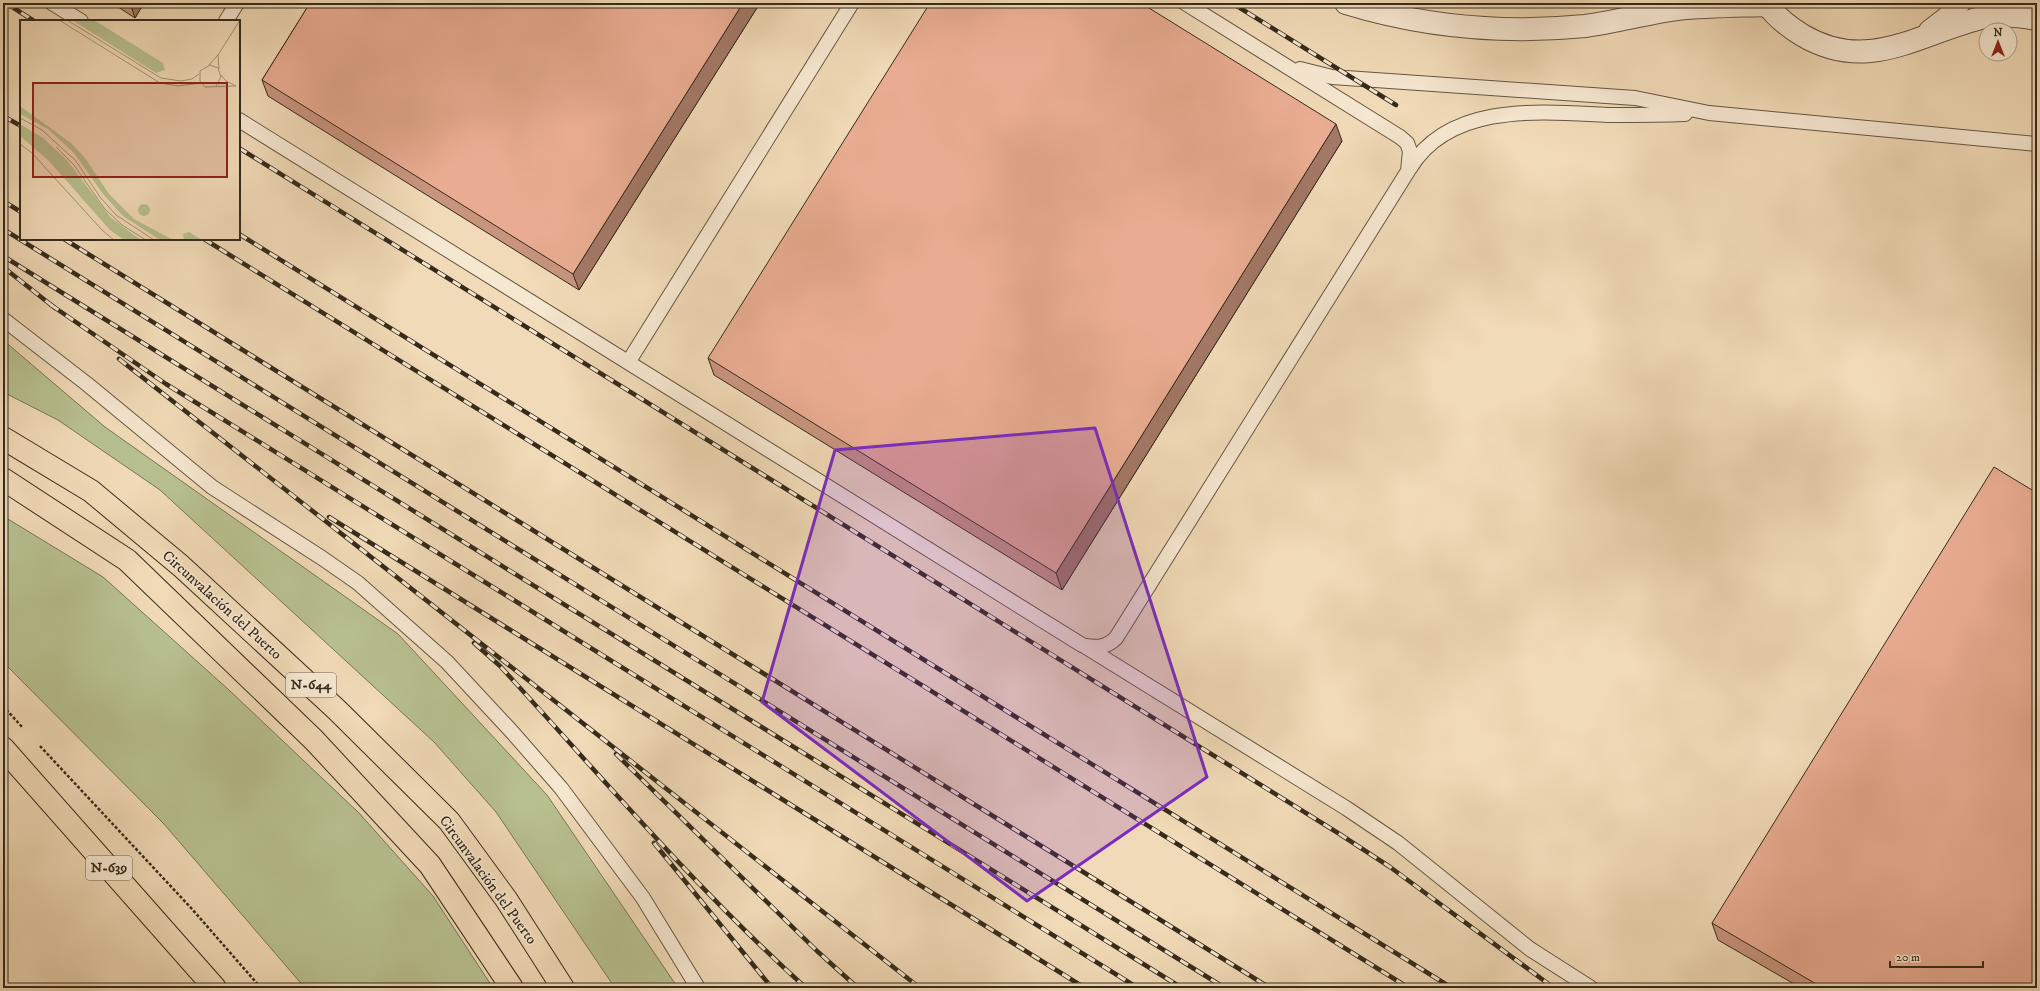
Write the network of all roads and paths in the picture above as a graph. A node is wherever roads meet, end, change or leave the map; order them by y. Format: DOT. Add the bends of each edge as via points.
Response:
graph roads {
  1 [pos="52,3"];
  2 [pos="237,3"];
  3 [pos="852,3"];
  4 [pos="1185,3"];
  5 [pos="1346,3"];
  6 [pos="1959,3"];
  7 [pos="1767,4"];
  8 [pos="2037,19"];
  9 [pos="79,20"];
  10 [pos="227,20"];
  11 [pos="1924,36"];
  12 [pos="1278,61"];
  13 [pos="1709,113"];
  14 [pos="240,121"];
  15 [pos="2037,144"];
  16 [pos="1408,171"];
  17 [pos="3,319"];
  18 [pos="629,361"];
  19 [pos="3,438"];
  20 [pos="3,479"];
  21 [pos="1082,645"];
  22 [pos="3,706"];
  23 [pos="26,730"];
  24 [pos="36,742"];
  25 [pos="3,748"];
  26 [pos="215,988"];
  27 [pos="261,988"];
  28 [pos="512,988"];
  29 [pos="563,988"];
  30 [pos="698,988"];
  31 [pos="1591,988"];
  1 -- 9 [label="lane"];
  2 -- 10 [label="lane"];
  3 -- 18 [label="lane"];
  4 -- 12 [label="lane"];
  5 -- 7 [label="street" via="1377,13 1424,22 1474,28 1526,30 1586,26 1711,6"];
  6 -- 11 [label="street" via="1947,18"];
  7 -- 11 [label="street" via="1788,26 1813,41 1840,50 1869,52 1898,47"];
  8 -- 11 [label="street" via="2021,16 1986,17"];
  12 -- 13 [label="lane" via="1297,69 1332,77 1635,98"];
  12 -- 16 [label="lane" via="1400,137 1407,143 1410,152"];
  13 -- 15 [label="lane"];
  13 -- 16 [label="lane" via="1637,116 1527,112 1491,116 1462,125 1437,138 1418,154"];
  14 -- 18 [label="lane"];
  16 -- 21 [label="lane" via="1116,638 1103,647"];
  17 -- 30 [label="lane" via="212,487 358,583 447,662 561,788 643,898"];
  18 -- 21 [label="lane"];
  19 -- 29 [label="highway, Circunvalación del Puerto / N-644" via="91,491 180,566 337,710 449,821 506,899"];
  20 -- 28 [label="highway, Circunvalación del Puerto / N-644" via="127,560 314,740 430,865"];
  21 -- 31 [label="lane" via="1346,808 1398,843 1530,949"];
  22 -- 23 [label="path"];
  24 -- 27 [label="path" via="192,909"];
  25 -- 26 [label="highway, N-639"];
}
